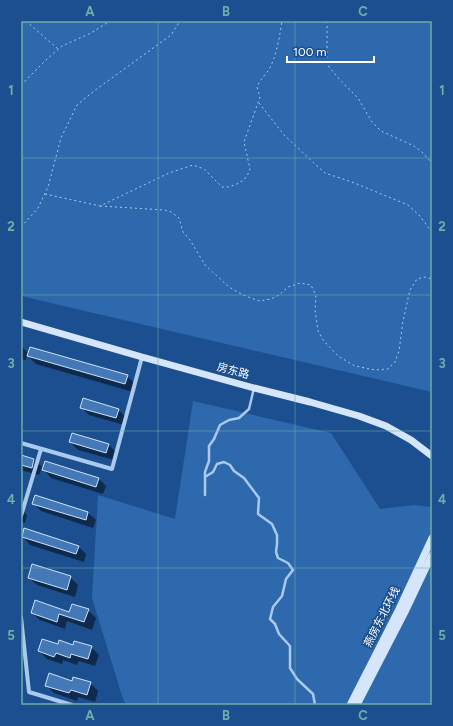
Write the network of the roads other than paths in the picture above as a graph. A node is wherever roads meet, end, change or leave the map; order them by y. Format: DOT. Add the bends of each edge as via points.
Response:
graph roads {
  1 [pos="21,322"];
  2 [pos="142,357"];
  3 [pos="254,388"];
  4 [pos="21,443"];
  5 [pos="41,448"];
  6 [pos="432,456"];
  7 [pos="205,477"];
  8 [pos="205,495"];
  9 [pos="21,516"];
  10 [pos="432,538"];
  11 [pos="432,555"];
  12 [pos="21,617"];
  13 [pos="72,705"];
  14 [pos="315,705"];
  15 [pos="350,705"];
  16 [pos="357,705"];
  1 -- 2 [label="main road, 房东路"];
  2 -- 3 [label="main road, 房东路"];
  2 -- 5 [label="street" via="112,469"];
  3 -- 6 [label="main road, 房东路" via="359,416 386,426"];
  3 -- 7 [label="lane" via="250,409 239,418 220,425 209,446"];
  4 -- 5 [label="street"];
  5 -- 9 [label="street"];
  7 -- 8 [label="lane"];
  7 -- 14 [label="lane" via="213,472 217,464 224,462 230,465 259,498 258,514 272,524 277,535 278,558 288,563 293,570 286,579 282,596 273,607 270,619 290,646 290,668 297,679 313,694"];
  10 -- 15 [label="main road, 燕房东北环线"];
  11 -- 16 [label="main road, 燕房东北环线"];
  12 -- 13 [label="street" via="29,692"];
}
